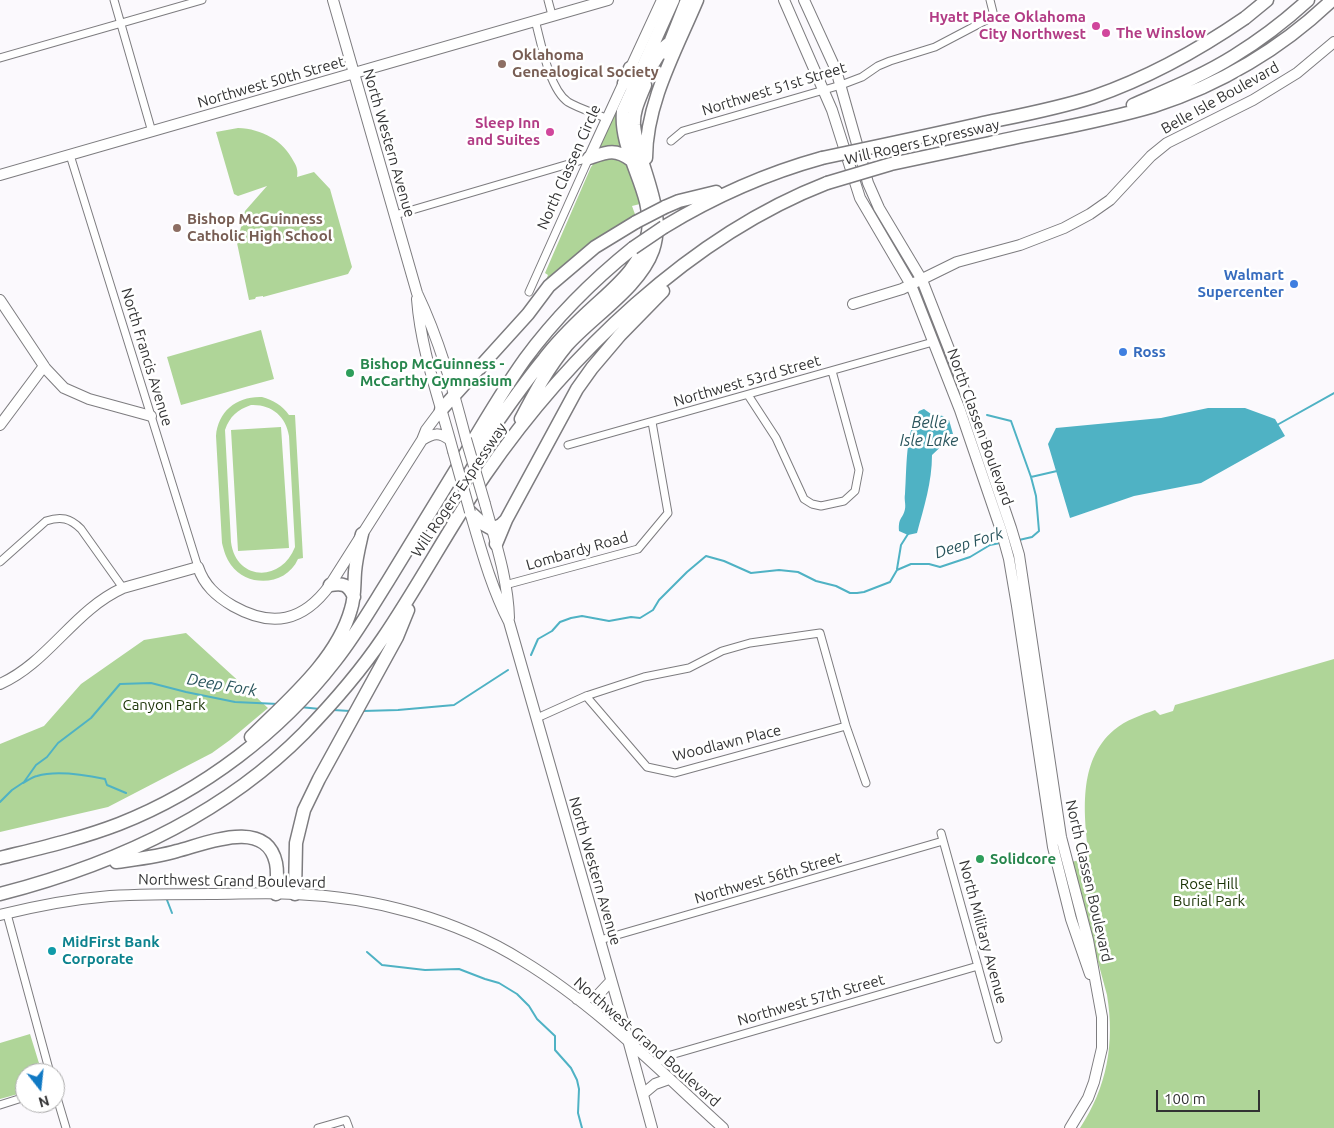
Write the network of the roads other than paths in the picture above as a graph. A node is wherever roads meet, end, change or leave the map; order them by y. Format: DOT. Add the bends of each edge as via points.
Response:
graph roads {
  1 [pos="114,0"];
  2 [pos="202,0"];
  3 [pos="333,0"];
  4 [pos="548,0"];
  5 [pos="608,0"];
  6 [pos="673,0"];
  7 [pos="687,0"];
  8 [pos="697,0"];
  9 [pos="784,0"];
  10 [pos="804,0"];
  11 [pos="990,0"];
  12 [pos="1261,0"];
  13 [pos="1267,0"];
  14 [pos="1308,0"];
  15 [pos="1332,0"];
  16 [pos="661,2"];
  17 [pos="552,15"];
  18 [pos="1244,18"];
  19 [pos="535,20"];
  20 [pos="121,23"];
  21 [pos="670,42"];
  22 [pos="1334,42"];
  23 [pos="0,58"];
  24 [pos="635,70"];
  25 [pos="353,74"];
  26 [pos="624,83"];
  27 [pos="841,86"];
  28 [pos="824,91"];
  29 [pos="608,119"];
  30 [pos="1101,119"];
  31 [pos="152,132"];
  32 [pos="636,134"];
  33 [pos="671,141"];
  34 [pos="70,155"];
  35 [pos="589,158"];
  36 [pos="631,160"];
  37 [pos="646,173"];
  38 [pos="0,175"];
  39 [pos="742,185"];
  40 [pos="394,215"];
  41 [pos="699,253"];
  42 [pos="922,280"];
  43 [pos="911,285"];
  44 [pos="529,292"];
  45 [pos="417,293"];
  46 [pos="1,304"];
  47 [pos="853,304"];
  48 [pos="934,342"];
  49 [pos="44,366"];
  50 [pos="446,366"];
  51 [pos="480,368"];
  52 [pos="832,371"];
  53 [pos="958,372"];
  54 [pos="947,376"];
  55 [pos="748,395"];
  56 [pos="454,396"];
  57 [pos="441,410"];
  58 [pos="151,416"];
  59 [pos="652,422"];
  60 [pos="0,424"];
  61 [pos="446,425"];
  62 [pos="424,435"];
  63 [pos="464,436"];
  64 [pos="450,440"];
  65 [pos="510,441"];
  66 [pos="568,445"];
  67 [pos="435,504"];
  68 [pos="473,517"];
  69 [pos="506,520"];
  70 [pos="492,528"];
  71 [pos="1006,529"];
  72 [pos="362,534"];
  73 [pos="496,544"];
  74 [pos="0,562"];
  75 [pos="198,567"];
  76 [pos="421,577"];
  77 [pos="505,585"];
  78 [pos="330,586"];
  79 [pos="123,588"];
  80 [pos="354,596"];
  81 [pos="509,622"];
  82 [pos="316,677"];
  83 [pos="0,684"];
  84 [pos="586,696"];
  85 [pos="537,718"];
  86 [pos="846,726"];
  87 [pos="866,783"];
  88 [pos="941,833"];
  89 [pos="944,841"];
  90 [pos="0,858"];
  91 [pos="97,865"];
  92 [pos="0,894"];
  93 [pos="276,894"];
  94 [pos="295,894"];
  95 [pos="4,915"];
  96 [pos="600,940"];
  97 [pos="978,966"];
  98 [pos="611,981"];
  99 [pos="577,999"];
  100 [pos="998,1039"];
  101 [pos="628,1042"];
  102 [pos="47,1063"];
  103 [pos="656,1066"];
  104 [pos="669,1079"];
  105 [pos="643,1094"];
  106 [pos="15,1101"];
  107 [pos="0,1105"];
  108 [pos="62,1113"];
  109 [pos="66,1128"];
  110 [pos="318,1128"];
  111 [pos="348,1128"];
  112 [pos="652,1128"];
  113 [pos="723,1128"];
  114 [pos="1070,1128"];
  1 -- 20 [label="street"];
  2 -- 20 [label="street"];
  3 -- 25 [label="main road, North Western Avenue"];
  4 -- 17 [label="street"];
  5 -- 17 [label="main road, Northwest 50th Street"];
  6 -- 24 [label="highway"];
  7 -- 21 [label="highway"];
  8 -- 37 [label="highway" via="654,105"];
  9 -- 28 [label="main road, North Classen Boulevard"];
  10 -- 27 [label="main road, North Classen Boulevard"];
  11 -- 27 [label="street, Northwest 51st Street" via="994,16 935,47 890,61"];
  12 -- 18 [label="highway"];
  13 -- 18 [label="highway, Will Rogers Expressway"];
  14 -- 30 [label="highway" via="1235,56 1195,78"];
  15 -- 30 [label="highway, Will Rogers Expressway" via="1278,44 1234,72 1168,101"];
  16 -- 24 [label="main road"];
  17 -- 19 [label="main road, Northwest 50th Street"];
  18 -- 39 [label="highway, Will Rogers Expressway, bridge" via="1175,61 1094,96 1028,114 822,158"];
  19 -- 25 [label="main road, Northwest 50th Street"];
  19 -- 29 [label="street" via="551,76 559,91 567,101"];
  20 -- 23 [label="street"];
  20 -- 31 [label="street"];
  21 -- 24 [label="highway" via="654,62"];
  21 -- 32 [label="highway"];
  22 -- 42 [label="main road, Belle Isle Boulevard" via="1297,73 1254,100 1167,143 1110,200 1090,214 1020,245 957,262"];
  24 -- 26 [label="highway"];
  24 -- 32 [label="highway" via="645,85 636,108"];
  24 -- 36 [label="highway" via="622,121"];
  25 -- 31 [label="main road, Northwest 50th Street"];
  25 -- 40 [label="main road, North Western Avenue"];
  26 -- 29 [label="main road, North Classen Circle"];
  27 -- 28 [label="street, Northwest 51st Street"];
  27 -- 42 [label="main road, North Classen Boulevard" via="868,183 879,208"];
  28 -- 33 [label="street, Northwest 51st Street" via="683,131"];
  28 -- 43 [label="main road, North Classen Boulevard" via="860,198"];
  29 -- 35 [label="main road, North Classen Circle"];
  30 -- 41 [label="highway, Will Rogers Expressway, bridge" via="892,164 827,183 762,213"];
  31 -- 34 [label="main road, Northwest 50th Street"];
  32 -- 37 [label="highway"];
  34 -- 38 [label="main road, Northwest 50th Street"];
  34 -- 58 [label="street, North Francis Avenue"];
  35 -- 36 [label="highway" via="616,152"];
  35 -- 40 [label="street"];
  35 -- 44 [label="street, North Classen Circle"];
  36 -- 67 [label="highway" via="648,222 643,251 631,271 562,337 522,385 491,432"];
  37 -- 65 [label="highway" via="657,224 649,260 633,283 568,344 551,366"];
  39 -- 51 [label="highway, bridge" via="678,201 595,247 558,279"];
  39 -- 67 [label="highway, Will Rogers Expressway, bridge" via="713,198 633,248 574,301 525,359"];
  40 -- 45 [label="main road, North Western Avenue"];
  41 -- 65 [label="highway, Will Rogers Expressway" via="631,309 587,351"];
  41 -- 69 [label="highway" via="592,368 564,412"];
  42 -- 43 [label="main road, Belle Isle Boulevard"];
  42 -- 53 [label="main road, North Classen Boulevard"];
  43 -- 47 [label="main road, Belle Isle Boulevard"];
  43 -- 48 [label="main road, North Classen Boulevard"];
  45 -- 50 [label="main road, North Western Avenue"];
  45 -- 57 [label="main road, North Western Avenue" via="419,324"];
  46 -- 49 [label="main road"];
  48 -- 52 [label="street, Northwest 53rd Street"];
  48 -- 54 [label="main road, North Classen Boulevard"];
  49 -- 58 [label="main road" via="56,380 76,394"];
  49 -- 60 [label="main road"];
  50 -- 51 [label="highway" via="459,373"];
  50 -- 56 [label="main road, North Western Avenue"];
  51 -- 56 [label="highway"];
  52 -- 55 [label="street, Northwest 53rd Street"];
  52 -- 55 [label="street" via="859,470 855,491 844,501 821,506 804,499 776,438"];
  53 -- 54 [label="main road"];
  53 -- 71 [label="main road, North Classen Boulevard"];
  54 -- 71 [label="main road, North Classen Boulevard"];
  55 -- 59 [label="street, Northwest 53rd Street"];
  56 -- 57 [label="highway"];
  56 -- 63 [label="main road, North Western Avenue"];
  57 -- 61 [label="main road, North Western Avenue"];
  57 -- 62 [label="main road"];
  58 -- 75 [label="street, North Francis Avenue"];
  59 -- 66 [label="street, Northwest 53rd Street"];
  59 -- 77 [label="street, Lombardy Road" via="668,513 638,549"];
  61 -- 62 [label="main road" via="439,425"];
  61 -- 63 [label="main road"];
  61 -- 64 [label="main road, North Western Avenue"];
  62 -- 64 [label="main road" via="442,434"];
  62 -- 72 [label="main road"];
  63 -- 70 [label="main road, North Western Avenue, bridge"];
  64 -- 68 [label="main road, North Western Avenue, bridge"];
  65 -- 76 [label="highway, Will Rogers Expressway" via="484,476"];
  67 -- 82 [label="highway, Will Rogers Expressway" via="350,642"];
  68 -- 70 [label="highway"];
  68 -- 81 [label="main road, North Western Avenue" via="485,564"];
  69 -- 70 [label="highway"];
  69 -- 73 [label="highway"];
  70 -- 73 [label="main road, North Western Avenue"];
  71 -- 114 [label="main road, North Classen Boulevard" via="1022,605 1048,788 1088,940 1103,1032 1099,1065 1088,1098"];
  72 -- 78 [label="main road"];
  72 -- 80 [label="highway"];
  73 -- 77 [label="main road, North Western Avenue"];
  74 -- 79 [label="street" via="46,521 65,518 82,529"];
  75 -- 78 [label="main road" via="204,581 219,597 265,619 299,613 319,599"];
  75 -- 79 [label="main road"];
  76 -- 91 [label="highway, Will Rogers Expressway" via="384,637 349,684 303,734 254,776 207,810 159,837"];
  76 -- 94 [label="highway" via="397,637 304,810 296,844"];
  77 -- 81 [label="main road, North Western Avenue"];
  78 -- 80 [label="highway" via="346,585"];
  79 -- 83 [label="main road" via="87,611 24,671"];
  80 -- 82 [label="highway" via="343,630"];
  81 -- 85 [label="main road, North Western Avenue"];
  82 -- 90 [label="highway, Will Rogers Expressway" via="244,752 163,803 118,825"];
  84 -- 85 [label="street"];
  84 -- 86 [label="street, Woodlawn Place" via="647,767 675,773"];
  84 -- 86 [label="street" via="644,677 689,668 722,651 750,643 820,633"];
  85 -- 96 [label="main road, North Western Avenue"];
  86 -- 87 [label="street"];
  88 -- 89 [label="street, North Military Avenue"];
  89 -- 96 [label="street, Northwest 56th Street"];
  89 -- 97 [label="street, North Military Avenue"];
  91 -- 92 [label="highway, Will Rogers Expressway"];
  91 -- 93 [label="highway" via="163,855 226,838 248,836 267,846 274,856"];
  93 -- 94 [label="main road, Northwest Grand Boulevard"];
  93 -- 95 [label="main road, Northwest Grand Boulevard" via="110,896 38,906"];
  94 -- 99 [label="main road, Northwest Grand Boulevard" via="381,904 470,933 516,956"];
  95 -- 102 [label="street"];
  96 -- 98 [label="main road, North Western Avenue"];
  97 -- 100 [label="street, North Military Avenue"];
  97 -- 103 [label="street, Northwest 57th Street" via="664,1057"];
  98 -- 99 [label="main road" via="597,996"];
  98 -- 101 [label="main road, North Western Avenue"];
  99 -- 101 [label="main road, Northwest Grand Boulevard"];
  101 -- 103 [label="main road, Northwest Grand Boulevard"];
  101 -- 105 [label="main road, North Western Avenue"];
  103 -- 104 [label="main road, Northwest Grand Boulevard"];
  104 -- 105 [label="main road" via="655,1084"];
  104 -- 113 [label="main road, Northwest Grand Boulevard"];
  105 -- 112 [label="main road, North Western Avenue"];
  106 -- 107 [label="street"];
  108 -- 109 [label="street"];
  110 -- 111 [label="street" via="346,1120"];
}
